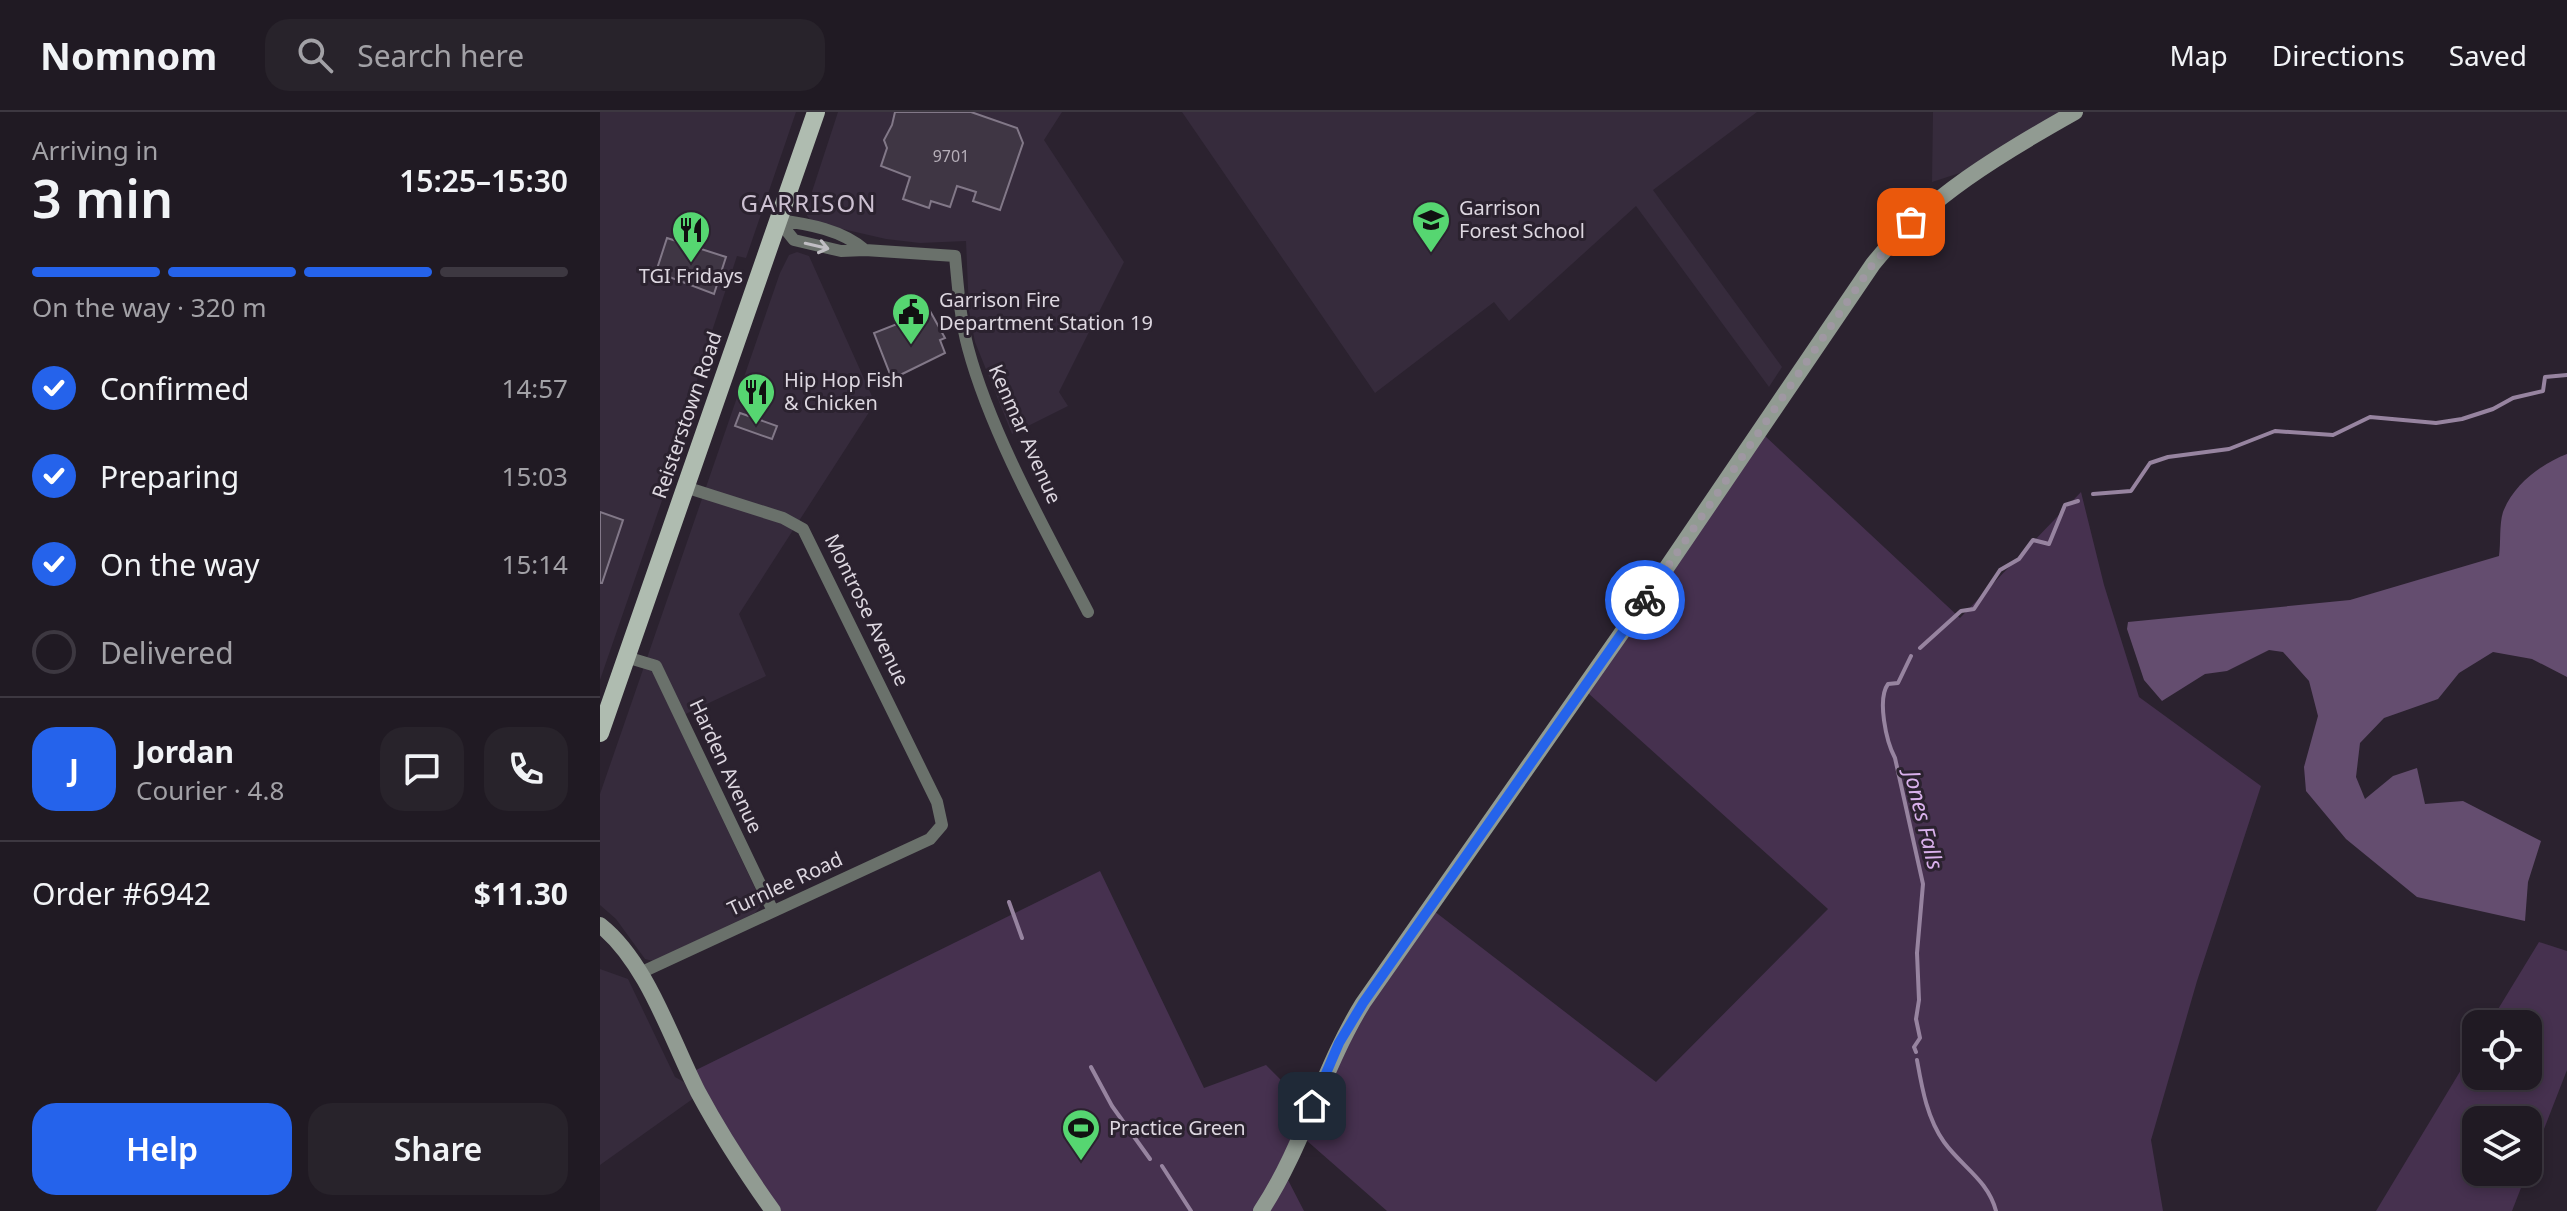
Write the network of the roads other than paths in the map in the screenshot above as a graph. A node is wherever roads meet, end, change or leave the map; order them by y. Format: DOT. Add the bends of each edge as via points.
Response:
graph roads {
  1 [pos="816,112"];
  2 [pos="2075,112"];
  3 [pos="778,220"];
  4 [pos="685,487"];
  5 [pos="1088,612"];
  6 [pos="626,657"];
  7 [pos="600,733"];
  8 [pos="942,825"];
  9 [pos="773,911"];
  10 [pos="600,925"];
  11 [pos="640,973"];
  12 [pos="773,1211"];
  13 [pos="1261,1211"];
  1 -- 3 [label="main road, Reisterstown Road"];
  2 -- 13 [label="main road" via="1929,207 1873,264 1363,1003 1331,1059 1285,1172"];
  3 -- 4 [label="main road, Reisterstown Road"];
  3 -- 5 [label="street, Kenmar Avenue" via="794,240 841,251 955,256 961,313 976,373"];
  4 -- 6 [label="main road, Reisterstown Road"];
  4 -- 8 [label="street, Montrose Avenue" via="803,529 937,802"];
  6 -- 7 [label="main road, Reisterstown Road"];
  6 -- 9 [label="street, Harden Avenue" via="656,666"];
  8 -- 9 [label="street, Turnlee Road" via="930,839"];
  9 -- 11 [label="street, Turnlee Road"];
  10 -- 11 [label="main road" via="622,945"];
  11 -- 12 [label="main road" via="712,1117"];
}
